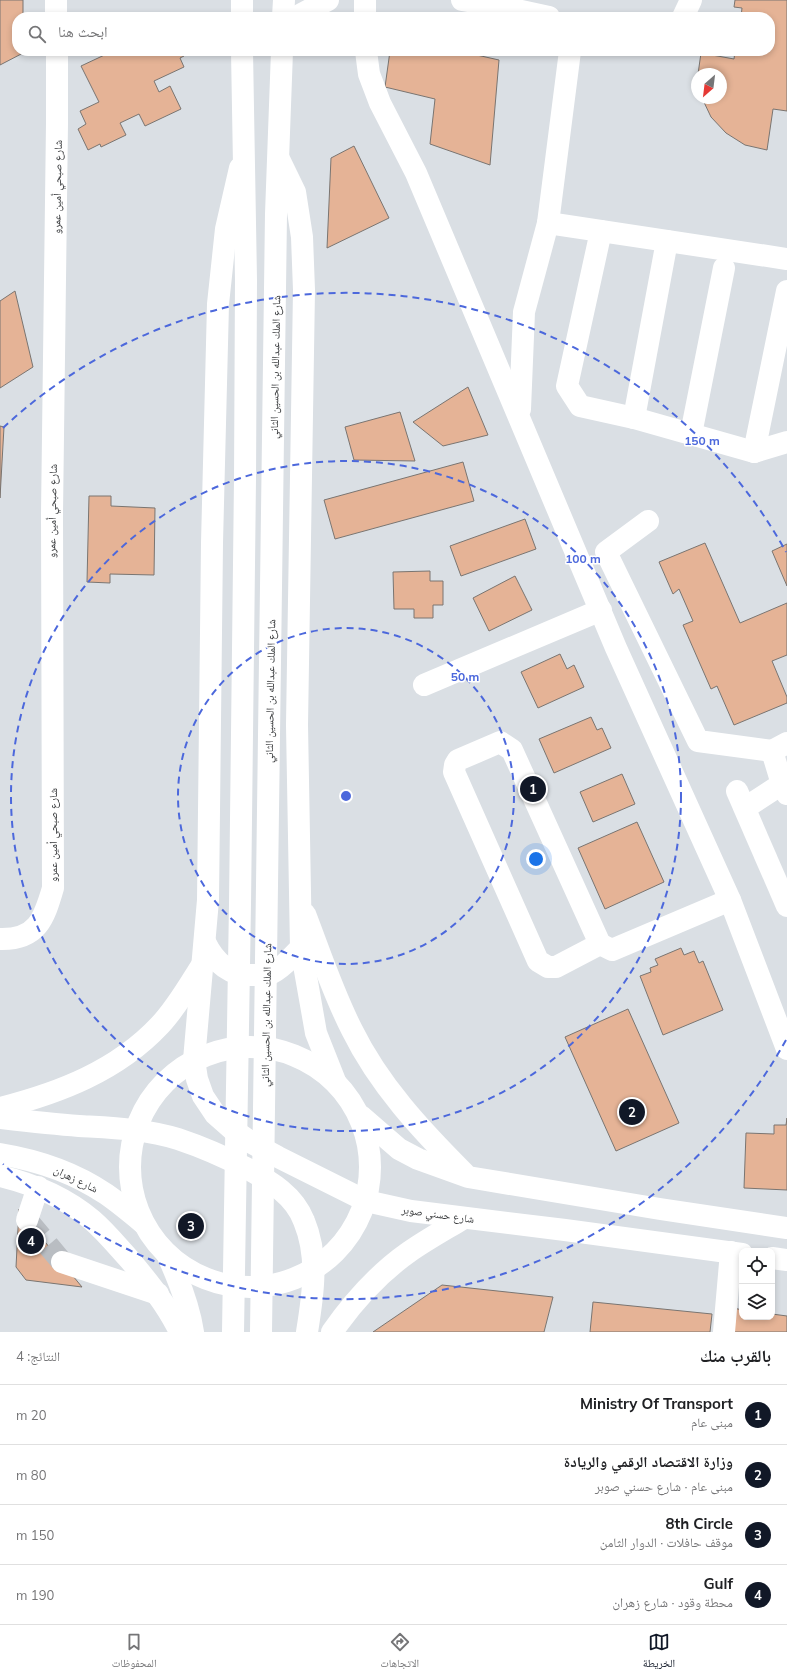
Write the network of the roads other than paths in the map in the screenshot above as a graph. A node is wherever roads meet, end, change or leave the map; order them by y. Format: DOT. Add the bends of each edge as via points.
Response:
graph roads {
  1 [pos="56,0"];
  2 [pos="242,0"];
  3 [pos="284,0"];
  4 [pos="328,0"];
  5 [pos="366,0"];
  6 [pos="462,0"];
  7 [pos="691,0"];
  8 [pos="56,12"];
  9 [pos="242,12"];
  10 [pos="283,12"];
  11 [pos="305,12"];
  12 [pos="366,12"];
  13 [pos="526,12"];
  14 [pos="685,12"];
  15 [pos="57,56"];
  16 [pos="242,56"];
  17 [pos="282,56"];
  18 [pos="367,56"];
  19 [pos="569,56"];
  20 [pos="243,154"];
  21 [pos="279,159"];
  22 [pos="548,223"];
  23 [pos="600,231"];
  24 [pos="667,241"];
  25 [pos="787,259"];
  26 [pos="724,268"];
  27 [pos="787,291"];
  28 [pos="520,417"];
  29 [pos="634,418"];
  30 [pos="691,434"];
  31 [pos="787,442"];
  32 [pos="754,452"];
  33 [pos="648,521"];
  34 [pos="600,610"];
  35 [pos="424,685"];
  36 [pos="780,747"];
  37 [pos="785,789"];
  38 [pos="730,900"];
  39 [pos="301,904"];
  40 [pos="787,906"];
  41 [pos="0,940"];
  42 [pos="600,944"];
  43 [pos="301,948"];
  44 [pos="204,953"];
  45 [pos="787,1049"];
  46 [pos="194,1060"];
  47 [pos="335,1081"];
  48 [pos="0,1108"];
  49 [pos="357,1112"];
  50 [pos="0,1118"];
  51 [pos="134,1130"];
  52 [pos="0,1154"];
  53 [pos="0,1176"];
  54 [pos="468,1176"];
  55 [pos="38,1187"];
  56 [pos="366,1200"];
  57 [pos="464,1218"];
  58 [pos="27,1220"];
  59 [pos="144,1223"];
  60 [pos="787,1228"];
  61 [pos="166,1253"];
  62 [pos="736,1253"];
  63 [pos="775,1258"];
  64 [pos="787,1260"];
  65 [pos="62,1262"];
  66 [pos="314,1270"];
  67 [pos="158,1294"];
  68 [pos="180,1332"];
  69 [pos="193,1332"];
  70 [pos="233,1332"];
  71 [pos="262,1332"];
  72 [pos="307,1332"];
  73 [pos="332,1332"];
  74 [pos="724,1332"];
  1 -- 8 [label="main road"];
  2 -- 9 [label="main road"];
  3 -- 10 [label="main road"];
  4 -- 11 [label="main road"];
  5 -- 12 [label="main road"];
  6 -- 13 [label="main road"];
  7 -- 14 [label="main road"];
  15 -- 41 [label="main road, شارع صبحي أمين عمرو" via="52,514 53,888 46,912 35,928 23,937"];
  16 -- 20 [label="main road"];
  17 -- 21 [label="main road, شارع الملك عبدالله بن الحسين الثاني"];
  18 -- 28 [label="main road" via="369,74 380,103 416,173"];
  19 -- 22 [label="main road"];
  20 -- 44 [label="main road, شارع حسني صوبر" via="226,229 218,304 208,900"];
  20 -- 70 [label="main road" via="246,479"];
  21 -- 39 [label="main road" via="295,192 302,237 304,275 297,725"];
  21 -- 71 [label="main road, شارع الملك عبدالله بن الحسين الثاني" via="276,214"];
  22 -- 23 [label="main road"];
  22 -- 28 [label="main road" via="524,312"];
  23 -- 24 [label="main road"];
  23 -- 29 [label="main road" via="567,386 580,406"];
  24 -- 25 [label="main road"];
  24 -- 29 [label="main road"];
  26 -- 30 [label="main road"];
  27 -- 32 [label="main road"];
  28 -- 34 [label="main road"];
  29 -- 30 [label="main road"];
  30 -- 32 [label="main road"];
  31 -- 32 [label="main road"];
  33 -- 36 [label="main road" via="606,552 698,741"];
  34 -- 35 [label="main road"];
  34 -- 38 [label="main road"];
  36 -- 37 [label="main road"];
  37 -- 40 [label="main road" via="741,799"];
  38 -- 42 [label="main road" via="612,950"];
  38 -- 45 [label="main road"];
  39 -- 43 [label="main road"];
  39 -- 54 [label="main road" via="352,1031 374,1068 423,1133"];
  42 -- 42 [label="main road" via="556,967 548,967 538,961 454,772 458,760 500,742 512,750"];
  43 -- 44 [label="main road" via="281,968 272,973 249,975 237,974 224,968"];
  43 -- 47 [label="main road" via="316,1033"];
  44 -- 46 [label="main road, شارع حسني صوبر"];
  44 -- 48 [label="main road" via="183,995 161,1024 122,1058 71,1086 30,1101"];
  46 -- 47 [label="main road" via="218,1050 236,1047 272,1048 306,1060"];
  46 -- 51 [label="main road" via="163,1083 142,1111"];
  46 -- 56 [label="main road, شارع حسني صوبر" via="203,1096 215,1114 232,1129 252,1144"];
  47 -- 49 [label="main road"];
  49 -- 54 [label="main road" via="399,1149 418,1159"];
  49 -- 56 [label="main road" via="367,1137 371,1164"];
  50 -- 51 [label="main road"];
  51 -- 59 [label="main road" via="130,1170 133,1197"];
  51 -- 66 [label="main road" via="193,1144 275,1184 288,1196 304,1220 312,1248"];
  52 -- 59 [label="main road, شارع زهران" via="42,1164 76,1177 106,1194"];
  53 -- 55 [label="main road"];
  54 -- 60 [label="main road"];
  55 -- 58 [label="main road"];
  55 -- 67 [label="main road" via="93,1220"];
  56 -- 57 [label="main road, شارع حسني صوبر" via="411,1211"];
  56 -- 66 [label="main road" via="349,1236 336,1252"];
  57 -- 62 [label="main road, شارع حسني صوبر"];
  57 -- 73 [label="main road" via="409,1252 384,1272"];
  59 -- 61 [label="main road"];
  61 -- 66 [label="main road" via="195,1274 236,1286 283,1283"];
  61 -- 69 [label="main road" via="178,1277"];
  62 -- 74 [label="main road"];
  63 -- 64 [label="main road"];
  65 -- 67 [label="main road"];
  66 -- 72 [label="main road"];
  67 -- 68 [label="main road"];
}
